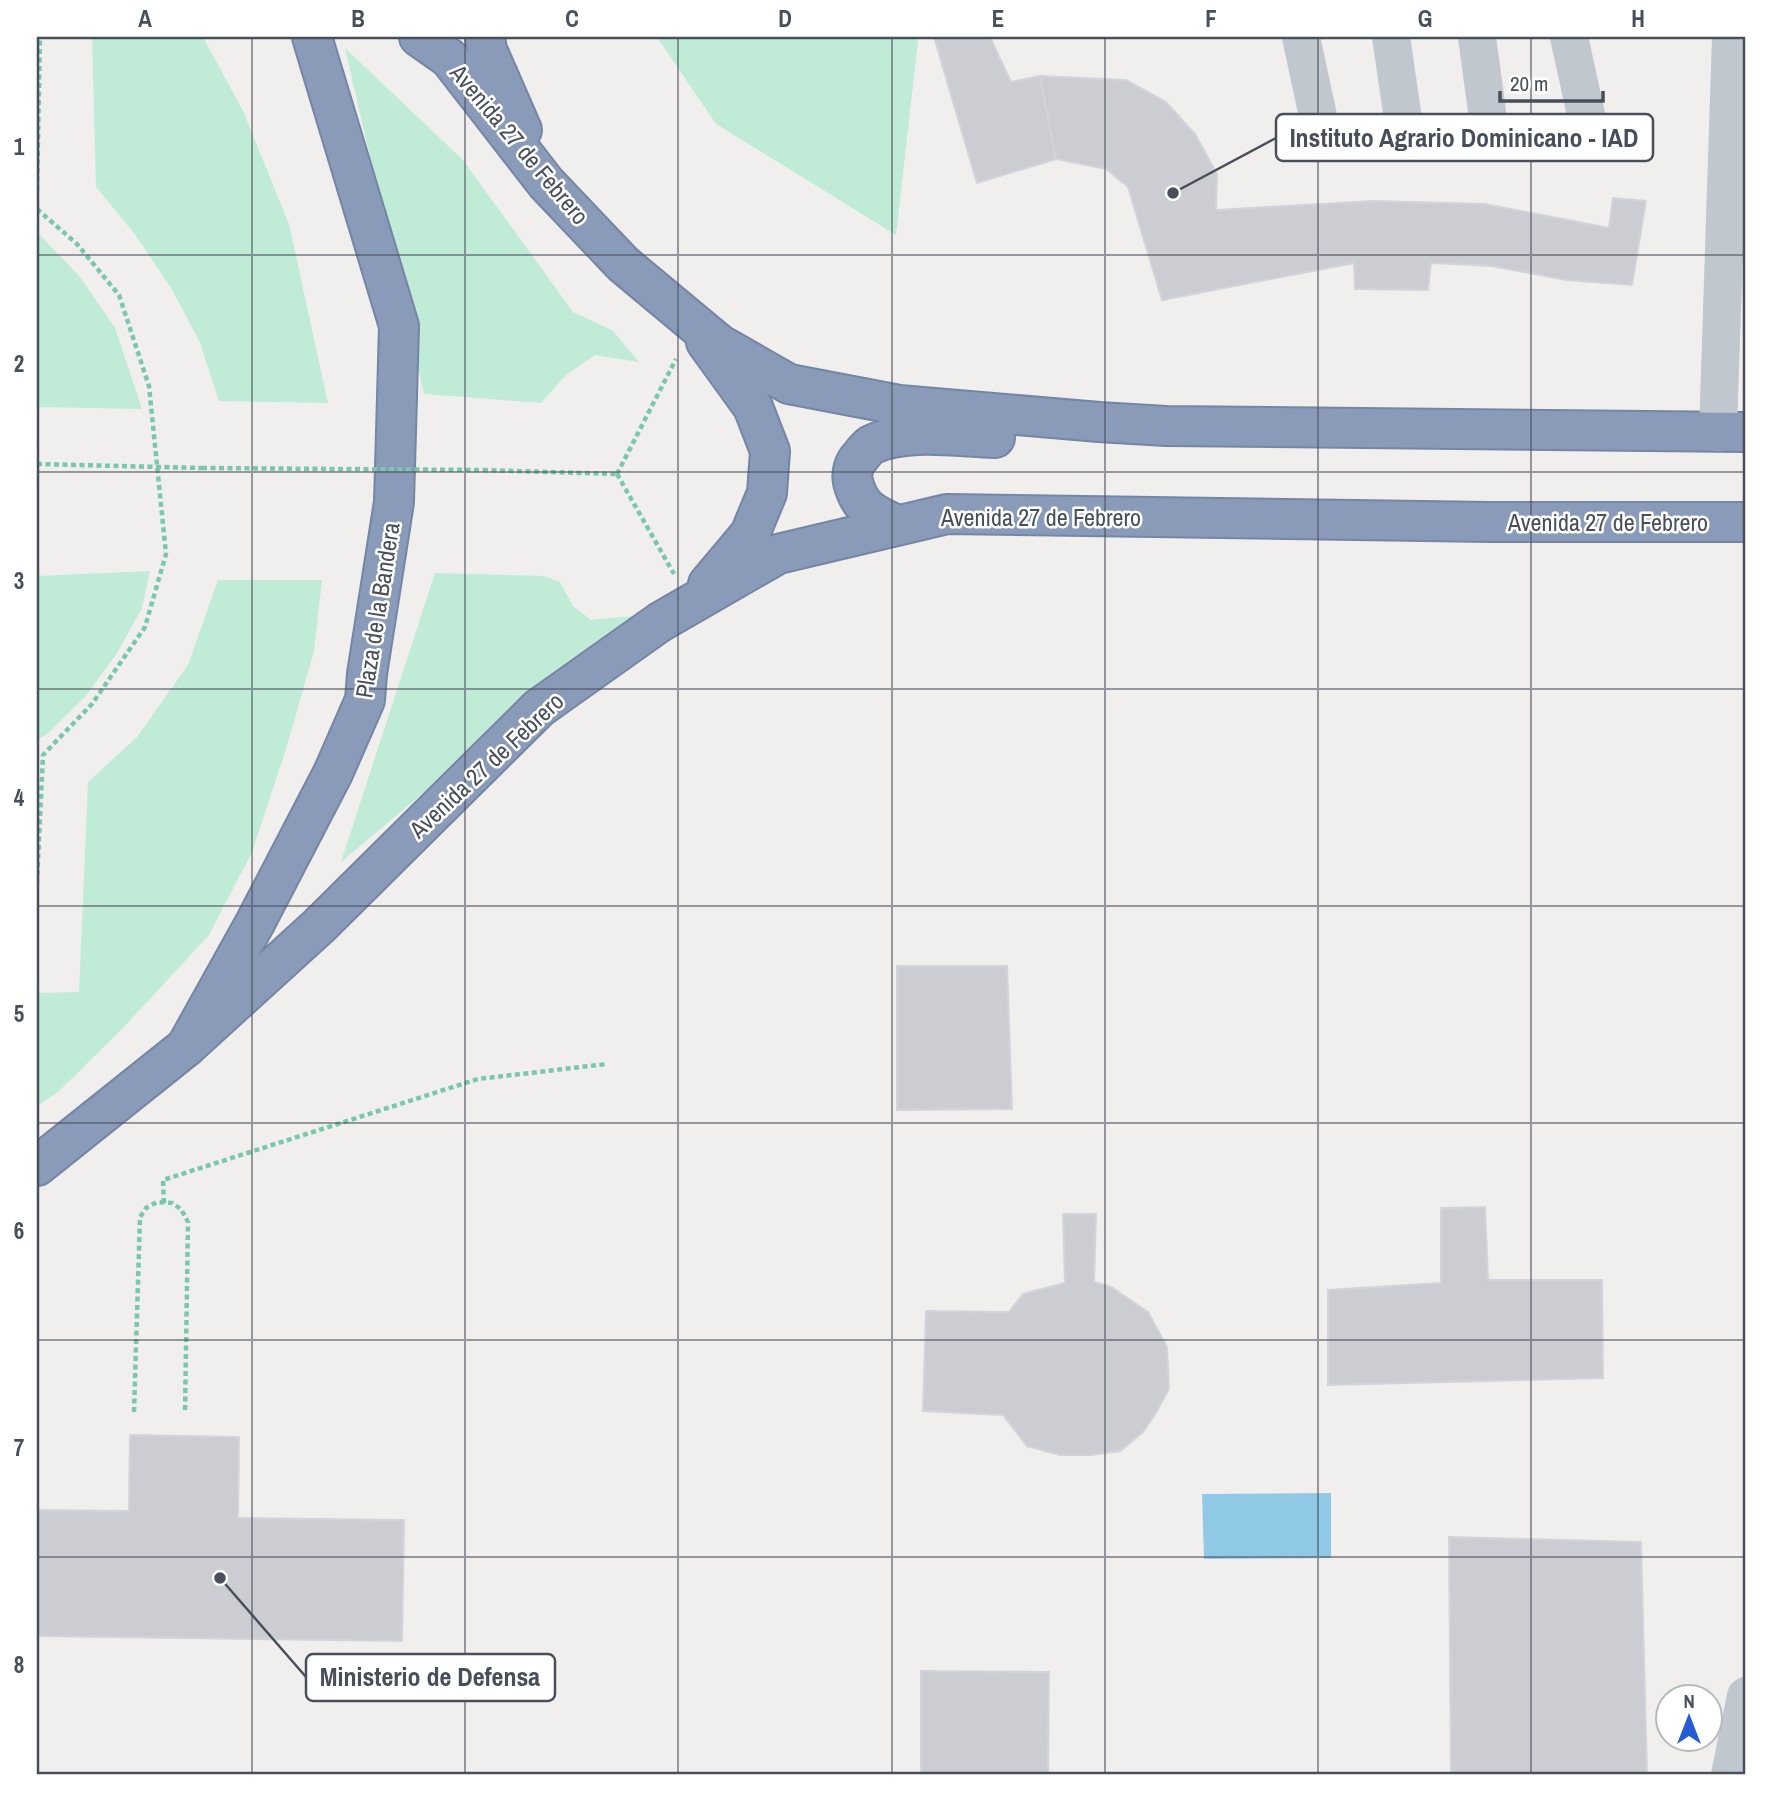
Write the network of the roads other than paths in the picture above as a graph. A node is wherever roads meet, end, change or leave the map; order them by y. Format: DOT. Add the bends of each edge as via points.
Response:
graph roads {
  1 [pos="313,37"];
  2 [pos="419,37"];
  3 [pos="485,37"];
  4 [pos="1301,37"];
  5 [pos="1391,37"];
  6 [pos="1477,37"];
  7 [pos="1569,37"];
  8 [pos="1731,37"];
  9 [pos="1403,119"];
  10 [pos="1488,119"];
  11 [pos="1587,119"];
  12 [pos="1319,121"];
  13 [pos="546,183"];
  14 [pos="694,324"];
  15 [pos="1099,422"];
  16 [pos="1732,432"];
  17 [pos="1746,522"];
  18 [pos="897,525"];
  19 [pos="691,604"];
  20 [pos="186,1046"];
  21 [pos="37,1166"];
  22 [pos="1746,1696"];
  23 [pos="1730,1775"];
  1 -- 20 [label="highway, Plaza de la Bandera" via="399,326 394,502 365,700 333,773"];
  2 -- 13 [label="highway, Avenida 27 de Febrero" via="449,58"];
  3 -- 13 [label="highway"];
  4 -- 12 [label="street"];
  5 -- 9 [label="street"];
  6 -- 10 [label="street"];
  7 -- 11 [label="street"];
  8 -- 16 [label="street"];
  13 -- 14 [label="highway, Avenida 27 de Febrero" via="623,264"];
  14 -- 15 [label="highway, Avenida 27 de Febrero" via="719,344 789,384 900,405"];
  14 -- 19 [label="highway" via="753,407 770,451 767,493 750,534"];
  15 -- 16 [label="highway, Avenida 27 de Febrero"];
  15 -- 18 [label="highway" via="1056,438 926,435 896,437 869,446 856,461 852,477 857,495 872,514"];
  17 -- 18 [label="highway, Avenida 27 de Febrero" via="947,514"];
  18 -- 19 [label="highway, Avenida 27 de Febrero" via="778,554"];
  19 -- 20 [label="highway, Avenida 27 de Febrero" via="539,708 319,926"];
  20 -- 21 [label="highway, Plaza de la Bandera"];
  22 -- 23 [label="street"];
}
